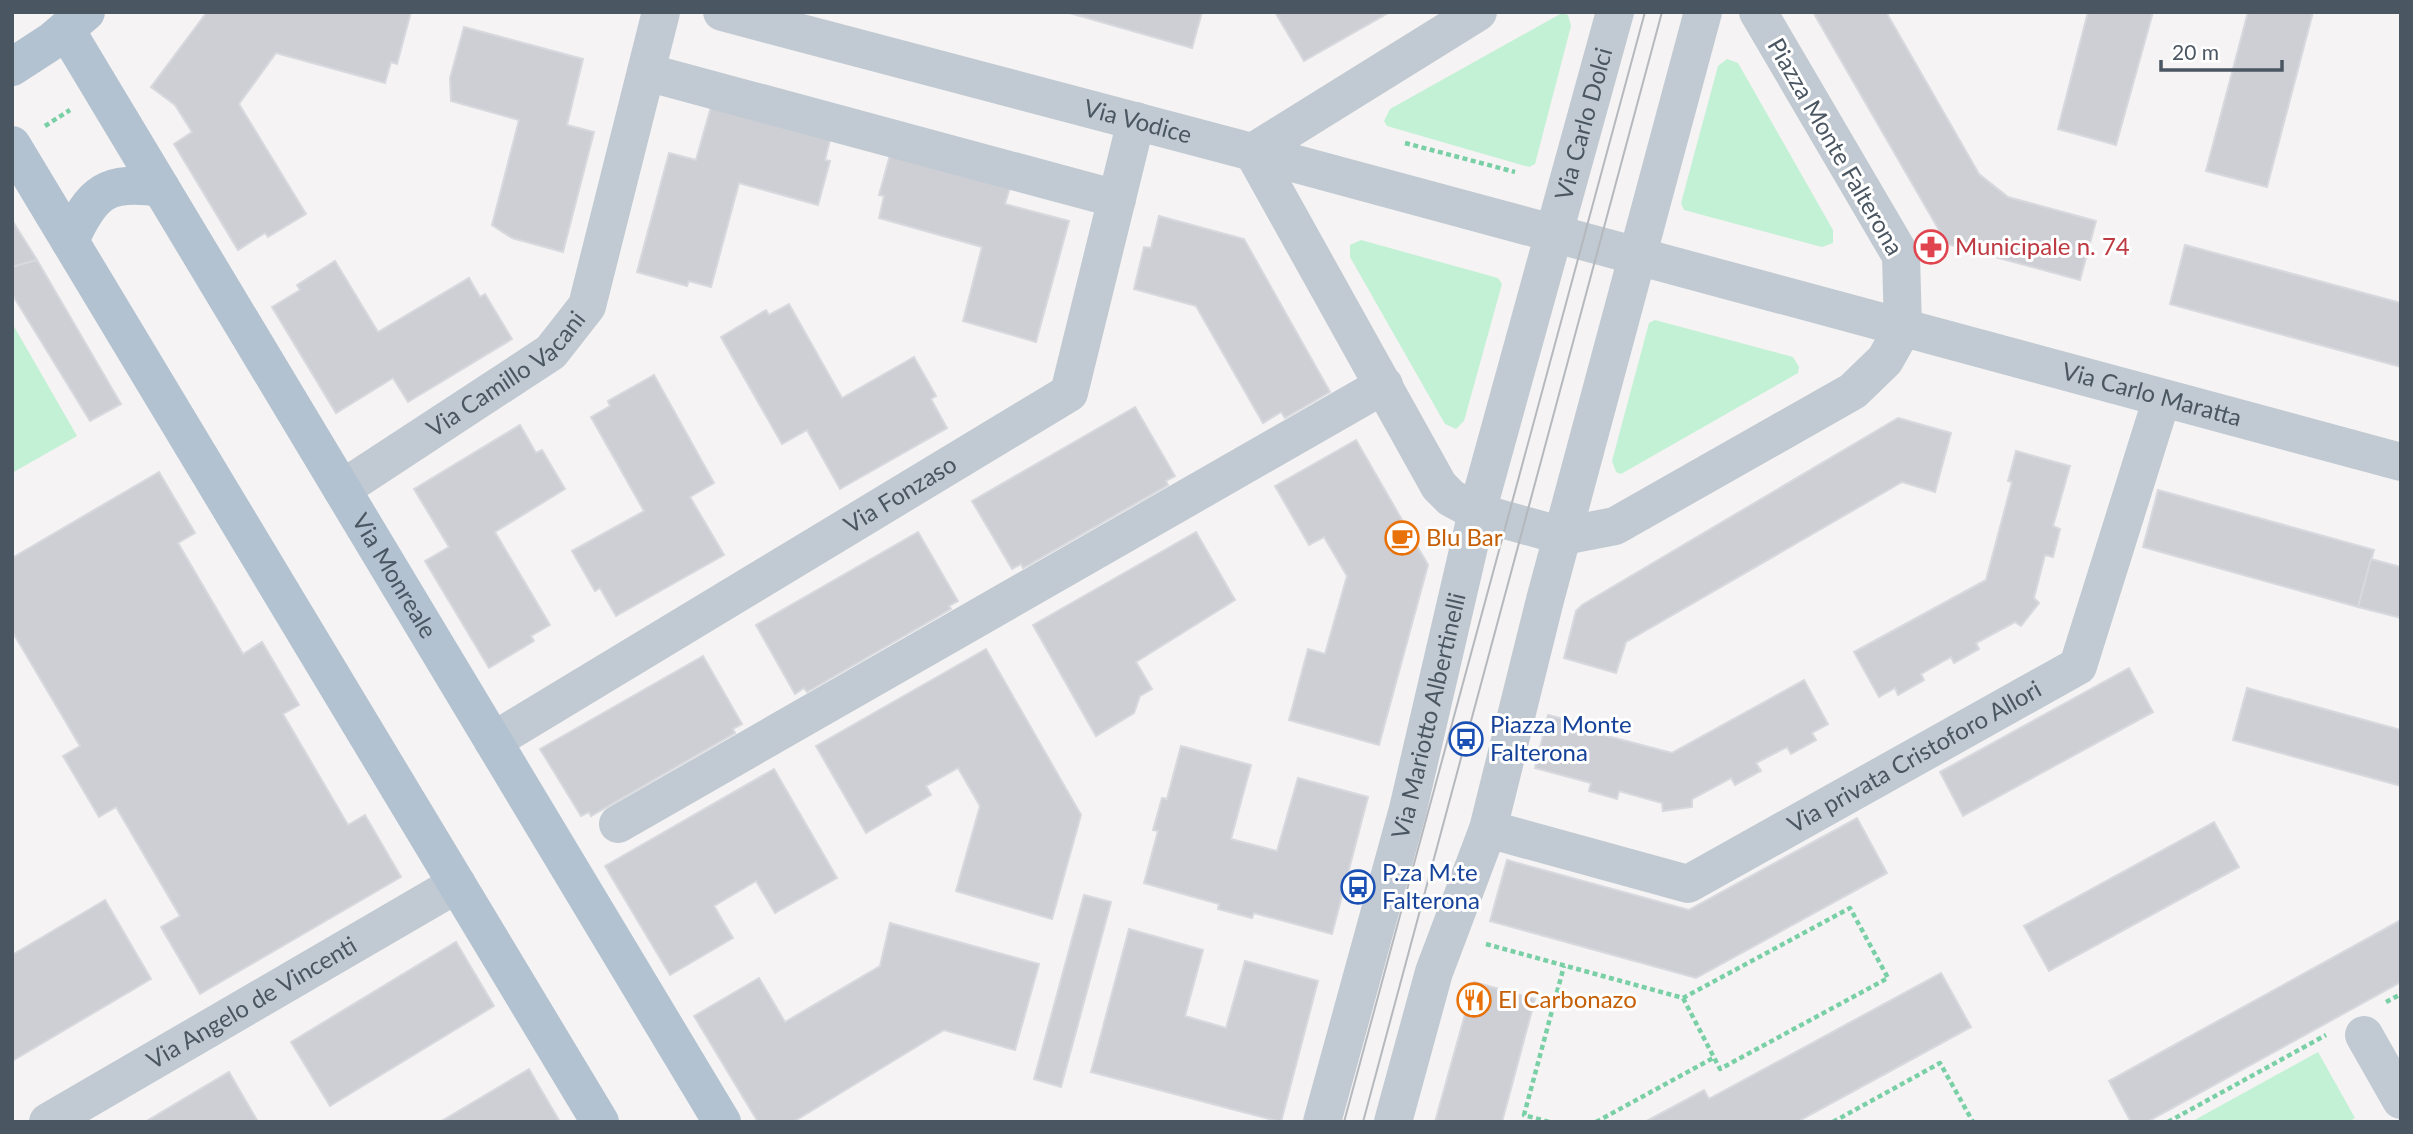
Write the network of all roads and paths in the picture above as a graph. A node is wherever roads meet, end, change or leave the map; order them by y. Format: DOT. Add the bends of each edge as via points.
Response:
graph roads {
  1 [pos="661,12"];
  2 [pos="723,12"];
  3 [pos="1478,12"];
  4 [pos="1615,12"];
  5 [pos="1703,12"];
  6 [pos="1758,12"];
  7 [pos="76,21"];
  8 [pos="12,67"];
  9 [pos="646,72"];
  10 [pos="74,108"];
  11 [pos="1136,121"];
  12 [pos="27,136"];
  13 [pos="1405,143"];
  14 [pos="1253,152"];
  15 [pos="1514,172"];
  16 [pos="161,188"];
  17 [pos="1116,199"];
  18 [pos="1553,233"];
  19 [pos="70,241"];
  20 [pos="1639,256"];
  21 [pos="1903,328"];
  22 [pos="1384,385"];
  23 [pos="2162,398"];
  24 [pos="2401,462"];
  25 [pos="342,489"];
  26 [pos="1477,512"];
  27 [pos="1563,536"];
  28 [pos="493,741"];
  29 [pos="618,824"];
  30 [pos="1488,829"];
  31 [pos="457,884"];
  32 [pos="1449,934"];
  33 [pos="1564,966"];
  34 [pos="1682,999"];
  35 [pos="2364,1035"];
  36 [pos="2323,1036"];
  37 [pos="1715,1058"];
  38 [pos="2401,1101"];
  39 [pos="48,1122"];
  40 [pos="600,1122"];
  41 [pos="722,1122"];
  42 [pos="1322,1122"];
  43 [pos="1393,1122"];
  44 [pos="1549,1122"];
  45 [pos="1596,1122"];
  46 [pos="1833,1122"];
  47 [pos="1973,1122"];
  48 [pos="2168,1122"];
  1 -- 9 [label="street, Via Camillo Vacani"];
  2 -- 11 [label="street, Via Vodice"];
  3 -- 14 [label="street"];
  4 -- 18 [label="street, Via Carlo Dolci"];
  5 -- 20 [label="street"];
  6 -- 21 [label="street, Piazza Monte Falterona" via="1901,256"];
  7 -- 8 [label="main road"];
  7 -- 16 [label="main road, Via Monreale"];
  9 -- 17 [label="street"];
  9 -- 25 [label="street, Via Camillo Vacani" via="587,306 551,352"];
  10 -- 12 [label="path"];
  11 -- 14 [label="street, Via Vodice"];
  11 -- 17 [label="street, Via Fonzaso"];
  12 -- 19 [label="main road"];
  13 -- 15 [label="path"];
  14 -- 18 [label="street, Via Vodice"];
  14 -- 22 [label="street"];
  16 -- 19 [label="main road" via="131,184 108,188 84,208"];
  16 -- 25 [label="main road, Via Monreale"];
  17 -- 28 [label="street, Via Fonzaso" via="1069,393"];
  18 -- 20 [label="street"];
  18 -- 26 [label="street"];
  19 -- 31 [label="main road"];
  20 -- 21 [label="street"];
  20 -- 27 [label="street"];
  21 -- 23 [label="street, Via Carlo Maratta"];
  21 -- 27 [label="street" via="1885,360 1853,391 1615,526"];
  22 -- 26 [label="street" via="1439,486"];
  22 -- 29 [label="street"];
  23 -- 24 [label="street, Via Carlo Maratta"];
  23 -- 30 [label="street, Via privata Cristoforo Allori" via="2078,666 1688,884"];
  25 -- 28 [label="main road, Via Monreale"];
  26 -- 27 [label="street"];
  26 -- 42 [label="street, Via Mariotto Albertinelli" via="1408,809"];
  27 -- 30 [label="street"];
  28 -- 41 [label="main road, Via Monreale"];
  30 -- 32 [label="street"];
  31 -- 39 [label="street, Via Angelo de Vincenti"];
  31 -- 40 [label="main road"];
  32 -- 33 [label="path"];
  32 -- 43 [label="street" via="1434,972"];
  33 -- 34 [label="path"];
  33 -- 44 [label="path" via="1524,1115"];
  34 -- 37 [label="path"];
  34 -- 37 [label="path" via="1850,908 1888,978 1720,1069"];
  35 -- 38 [label="street"];
  36 -- 48 [label="path"];
  37 -- 45 [label="path"];
  46 -- 47 [label="path" via="1940,1063"];
}
